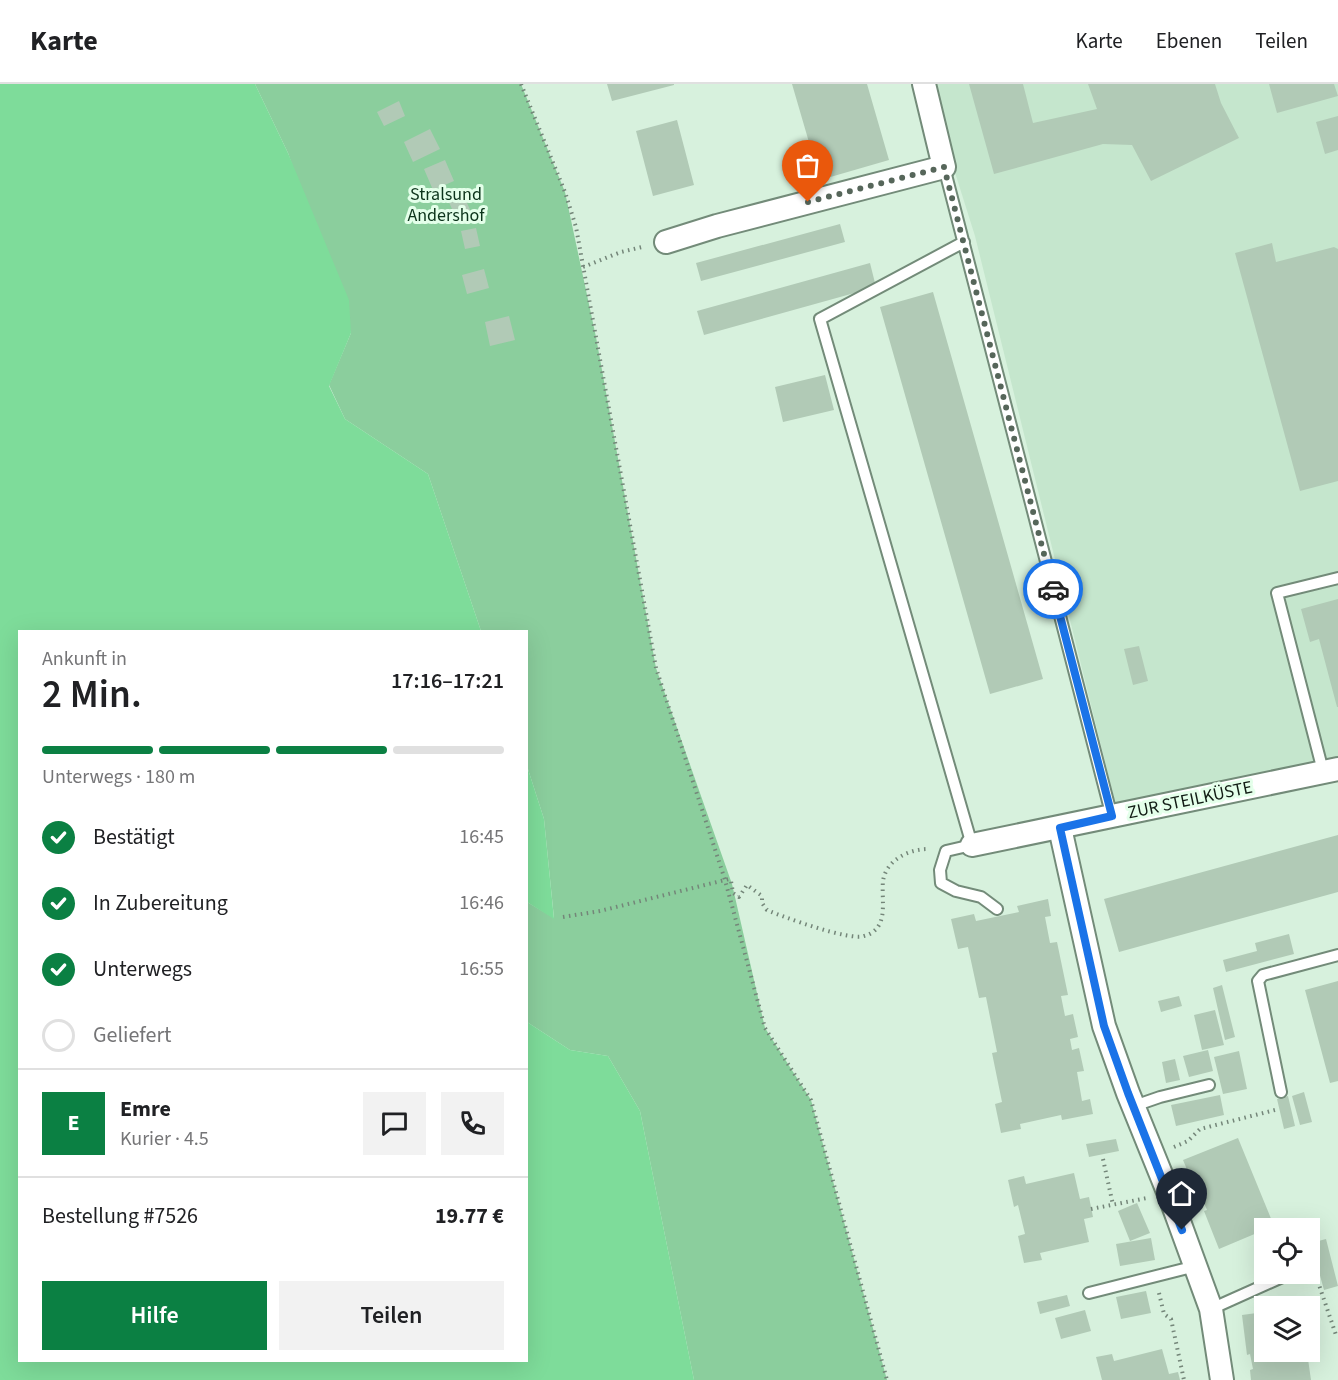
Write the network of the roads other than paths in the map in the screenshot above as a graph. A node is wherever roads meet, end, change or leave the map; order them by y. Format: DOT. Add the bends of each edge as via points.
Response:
graph roads {
  1 [pos="924,84"];
  2 [pos="944,167"];
  3 [pos="666,242"];
  4 [pos="964,242"];
  5 [pos="1338,578"];
  6 [pos="1330,770"];
  7 [pos="1112,816"];
  8 [pos="1060,828"];
  9 [pos="972,845"];
  10 [pos="997,909"];
  11 [pos="1338,955"];
  12 [pos="1209,1085"];
  13 [pos="1281,1092"];
  14 [pos="1134,1106"];
  15 [pos="1196,1266"];
  16 [pos="1267,1284"];
  17 [pos="1089,1293"];
  18 [pos="1211,1309"];
  19 [pos="1222,1380"];
  1 -- 2 [label="street"];
  2 -- 3 [label="street"];
  2 -- 4 [label="lane"];
  4 -- 7 [label="lane"];
  4 -- 9 [label="lane" via="820,319"];
  5 -- 6 [label="lane" via="1276,593"];
  6 -- 7 [label="street, ZUR STEILKÜSTE"];
  7 -- 8 [label="street, ZUR STEILKÜSTE"];
  8 -- 9 [label="street, ZUR STEILKÜSTE"];
  8 -- 14 [label="street" via="1104,1026"];
  9 -- 10 [label="lane" via="946,851 941,883 981,897"];
  11 -- 13 [label="lane" via="1263,975 1258,981"];
  12 -- 14 [label="lane"];
  14 -- 15 [label="street"];
  15 -- 17 [label="lane"];
  15 -- 18 [label="street"];
  16 -- 18 [label="lane"];
  18 -- 19 [label="street"];
}
